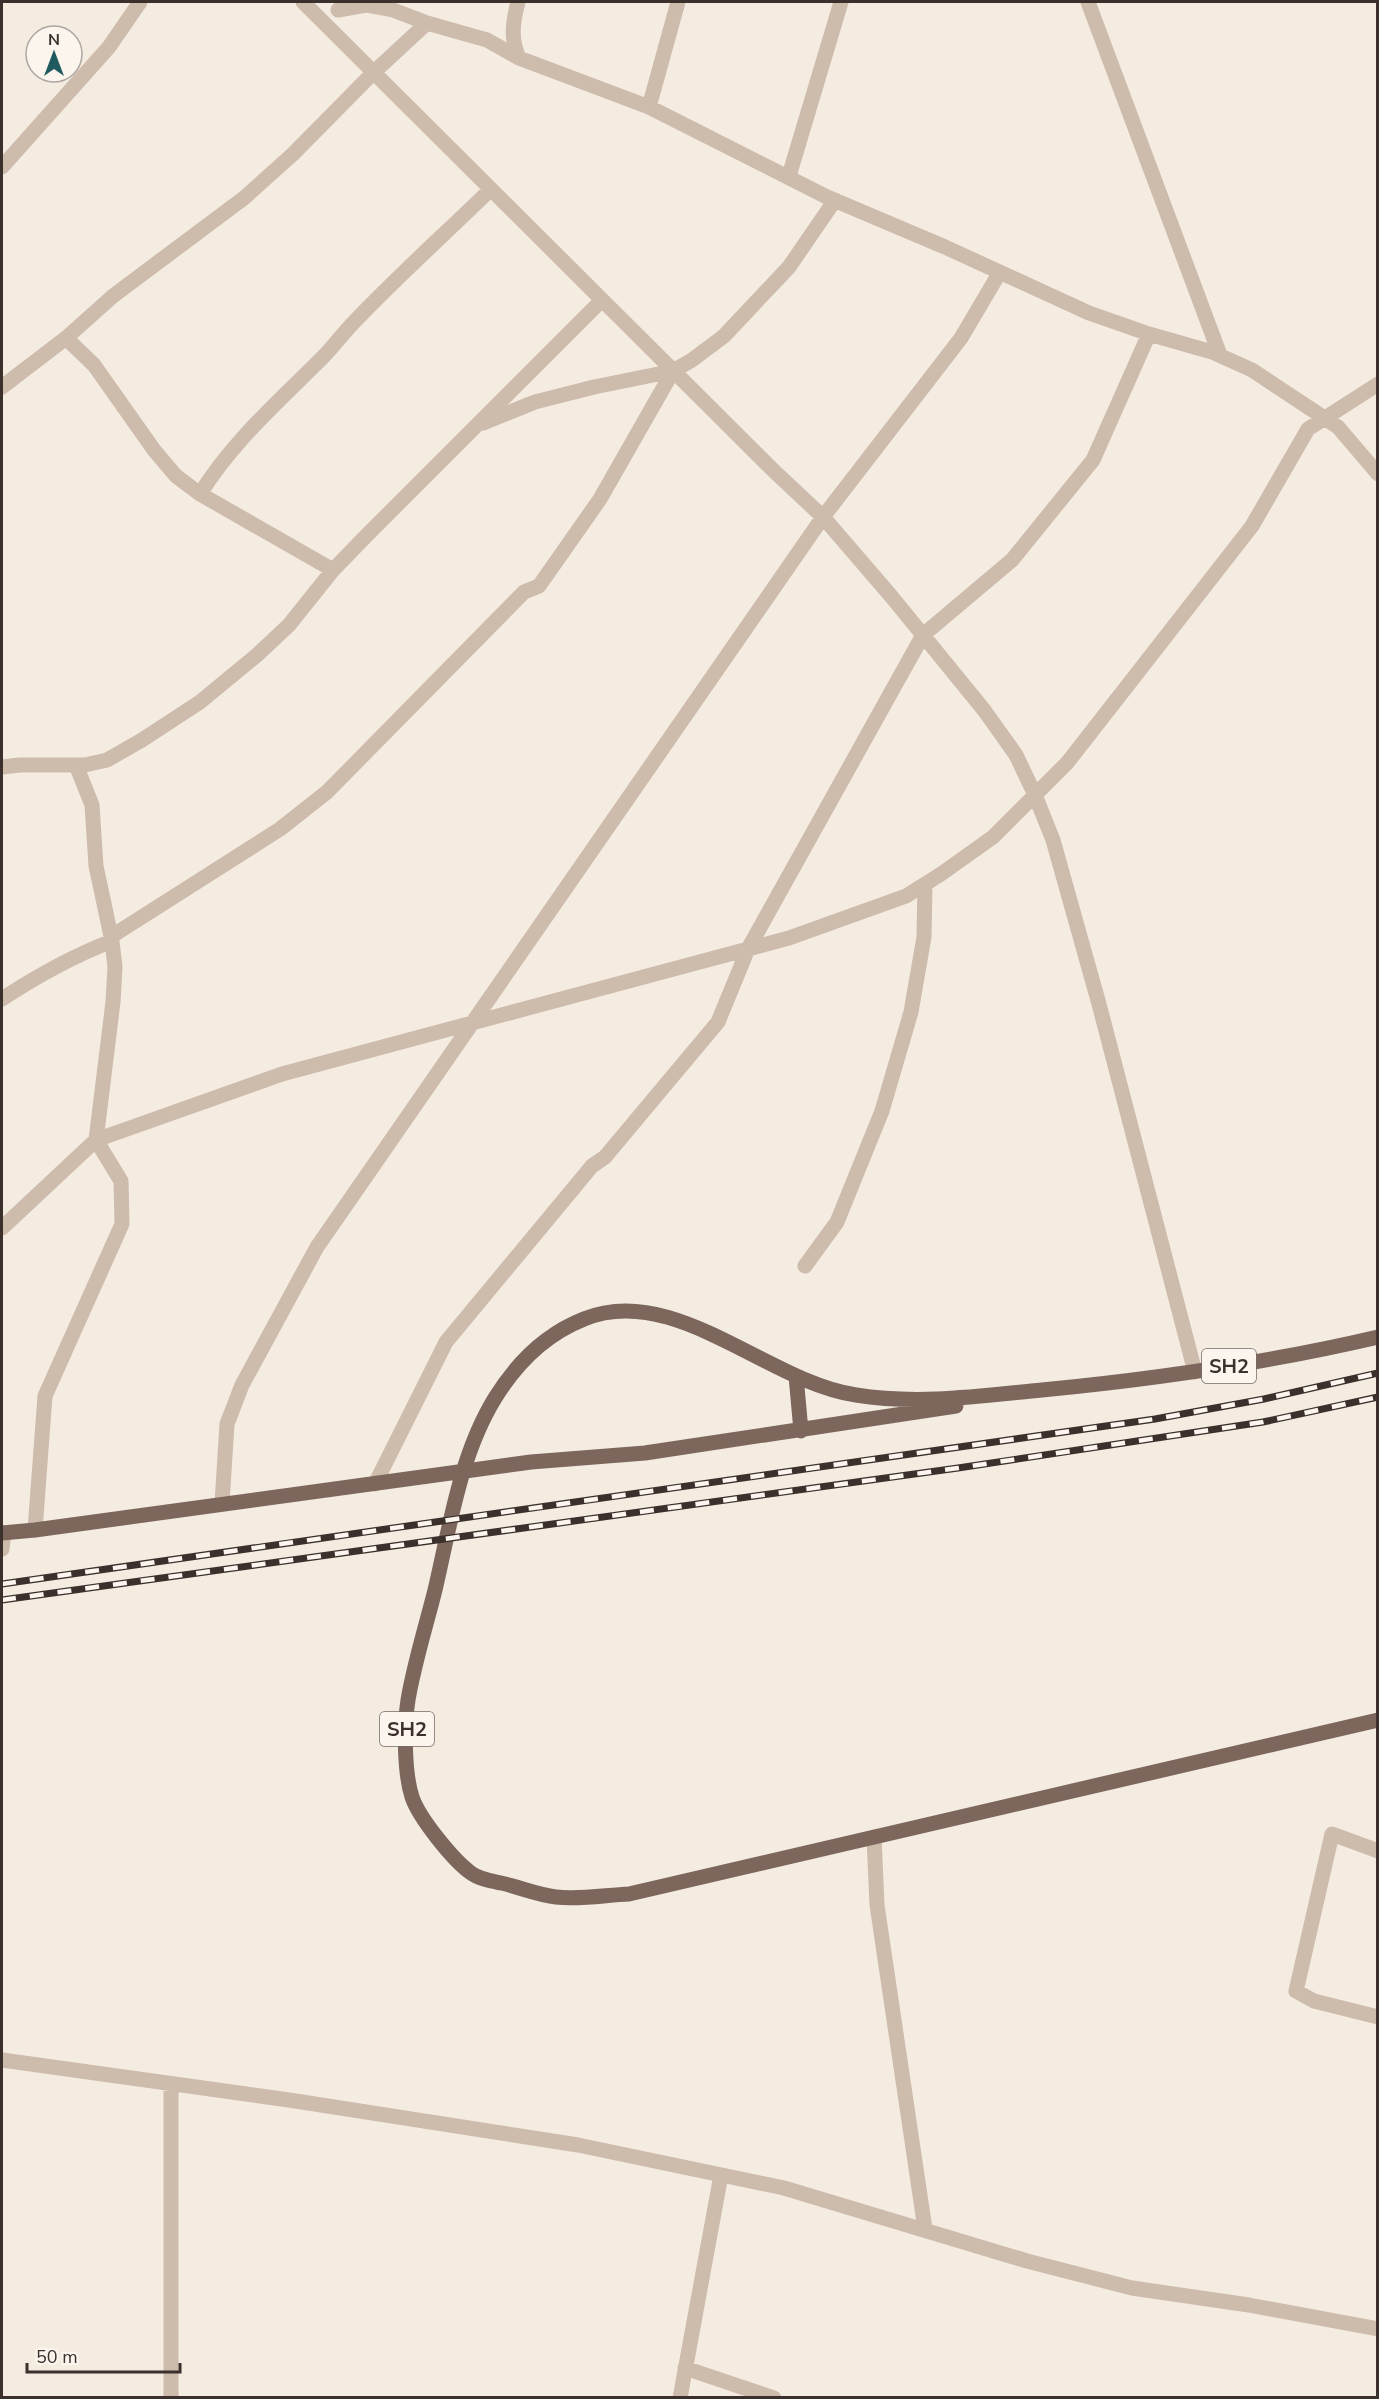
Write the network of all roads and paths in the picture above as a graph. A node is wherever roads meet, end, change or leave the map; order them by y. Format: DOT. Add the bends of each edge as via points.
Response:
graph roads {
  1 [pos="140,2"];
  2 [pos="303,2"];
  3 [pos="518,2"];
  4 [pos="678,2"];
  5 [pos="841,2"];
  6 [pos="1088,2"];
  7 [pos="341,6"];
  8 [pos="427,23"];
  9 [pos="327,25"];
  10 [pos="519,58"];
  11 [pos="374,72"];
  12 [pos="649,107"];
  13 [pos="2,167"];
  14 [pos="789,177"];
  15 [pos="491,189"];
  16 [pos="835,200"];
  17 [pos="1000,272"];
  18 [pos="602,300"];
  19 [pos="1149,334"];
  20 [pos="66,338"];
  21 [pos="1220,356"];
  22 [pos="673,371"];
  23 [pos="1377,384"];
  24 [pos="2,387"];
  25 [pos="1324,417"];
  26 [pos="477,426"];
  27 [pos="1377,474"];
  28 [pos="200,494"];
  29 [pos="823,517"];
  30 [pos="333,570"];
  31 [pos="923,635"];
  32 [pos="76,765"];
  33 [pos="2,767"];
  34 [pos="1035,795"];
  35 [pos="924,885"];
  36 [pos="112,938"];
  37 [pos="748,949"];
  38 [pos="2,999"];
  39 [pos="473,1023"];
  40 [pos="96,1140"];
  41 [pos="2,1228"];
  42 [pos="805,1266"];
  43 [pos="1377,1337"];
  44 [pos="1195,1372"];
  45 [pos="796,1376"];
  46 [pos="1080,1386"];
  47 [pos="801,1431"];
  48 [pos="375,1484"];
  49 [pos="222,1503"];
  50 [pos="35,1530"];
  51 [pos="3,1533"];
  52 [pos="2,1549"];
  53 [pos="1377,1720"];
  54 [pos="874,1837"];
  55 [pos="1377,1851"];
  56 [pos="1377,2017"];
  57 [pos="2,2060"];
  58 [pos="171,2084"];
  59 [pos="721,2175"];
  60 [pos="925,2229"];
  61 [pos="1377,2329"];
  62 [pos="685,2368"];
  63 [pos="171,2397"];
  64 [pos="680,2397"];
  65 [pos="774,2397"];
  1 -- 13 [label="street" via="109,47"];
  2 -- 9 [label="street"];
  3 -- 10 [label="street" via="513,41"];
  4 -- 12 [label="street"];
  5 -- 14 [label="street"];
  6 -- 21 [label="street"];
  7 -- 8 [label="street" via="393,10"];
  7 -- 9 [label="street"];
  8 -- 10 [label="street" via="487,40"];
  8 -- 11 [label="street"];
  9 -- 11 [label="street"];
  10 -- 12 [label="street"];
  11 -- 15 [label="street"];
  11 -- 20 [label="street" via="244,198 113,296"];
  12 -- 14 [label="street"];
  14 -- 16 [label="street"];
  15 -- 18 [label="street"];
  15 -- 28 [label="street" via="272,406"];
  16 -- 17 [label="street"];
  16 -- 22 [label="street" via="789,267 752,308 724,336"];
  17 -- 19 [label="street" via="1089,313"];
  17 -- 29 [label="street" via="961,338"];
  18 -- 22 [label="street"];
  18 -- 26 [label="street"];
  19 -- 21 [label="street"];
  19 -- 31 [label="street" via="1093,460 1012,560"];
  20 -- 24 [label="street"];
  20 -- 28 [label="street" via="94,365 176,476"];
  21 -- 25 [label="street" via="1252,370"];
  22 -- 26 [label="street" via="535,402"];
  22 -- 29 [label="street"];
  22 -- 36 [label="street" via="600,499 539,586 524,592 327,792 280,829"];
  23 -- 25 [label="street"];
  25 -- 27 [label="street" via="1338,427"];
  25 -- 34 [label="street" via="1308,429 1252,526 1067,763"];
  26 -- 30 [label="street"];
  28 -- 30 [label="street"];
  29 -- 31 [label="street"];
  29 -- 39 [label="street"];
  30 -- 32 [label="street" via="289,625 200,702 107,760"];
  31 -- 34 [label="street" via="1016,755"];
  31 -- 37 [label="street"];
  32 -- 33 [label="street"];
  32 -- 36 [label="street" via="92,805 96,866"];
  34 -- 35 [label="street" via="993,837"];
  34 -- 44 [label="street" via="1053,840 1096,993"];
  35 -- 37 [label="street" via="906,896"];
  35 -- 42 [label="street" via="924,937 911,1012 882,1111 837,1222"];
  36 -- 38 [label="street"];
  36 -- 40 [label="street" via="113,1002"];
  37 -- 39 [label="street"];
  37 -- 48 [label="street" via="718,1022 446,1342"];
  39 -- 40 [label="street" via="282,1074"];
  39 -- 49 [label="street" via="317,1247 242,1385 227,1424"];
  40 -- 41 [label="street"];
  40 -- 50 [label="street" via="121,1181 122,1224 45,1396"];
  43 -- 44 [label="main road, SH2"];
  44 -- 46 [label="main road, SH2"];
  45 -- 46 [label="main road, SH2" via="851,1395 899,1400"];
  45 -- 47 [label="main road"];
  45 -- 54 [label="main road, SH2" via="689,1325 642,1310 610,1310 580,1320 537,1346 510,1374 475,1437 462,1478 408,1700 405,1749 412,1797 450,1854 474,1876 556,1897 629,1894"];
  46 -- 47 [label="main road"];
  47 -- 48 [label="main road"];
  48 -- 49 [label="main road"];
  49 -- 50 [label="main road"];
  50 -- 51 [label="main road"];
  51 -- 52 [label="street"];
  53 -- 54 [label="main road, SH2"];
  54 -- 60 [label="street" via="877,1905"];
  55 -- 56 [label="street" via="1332,1834 1296,1991 1314,2001"];
  57 -- 58 [label="street"];
  58 -- 59 [label="street" via="578,2145"];
  58 -- 63 [label="street"];
  59 -- 60 [label="street" via="784,2188"];
  59 -- 62 [label="street"];
  60 -- 61 [label="street" via="1131,2288"];
  62 -- 64 [label="street"];
  62 -- 65 [label="street"];
}
